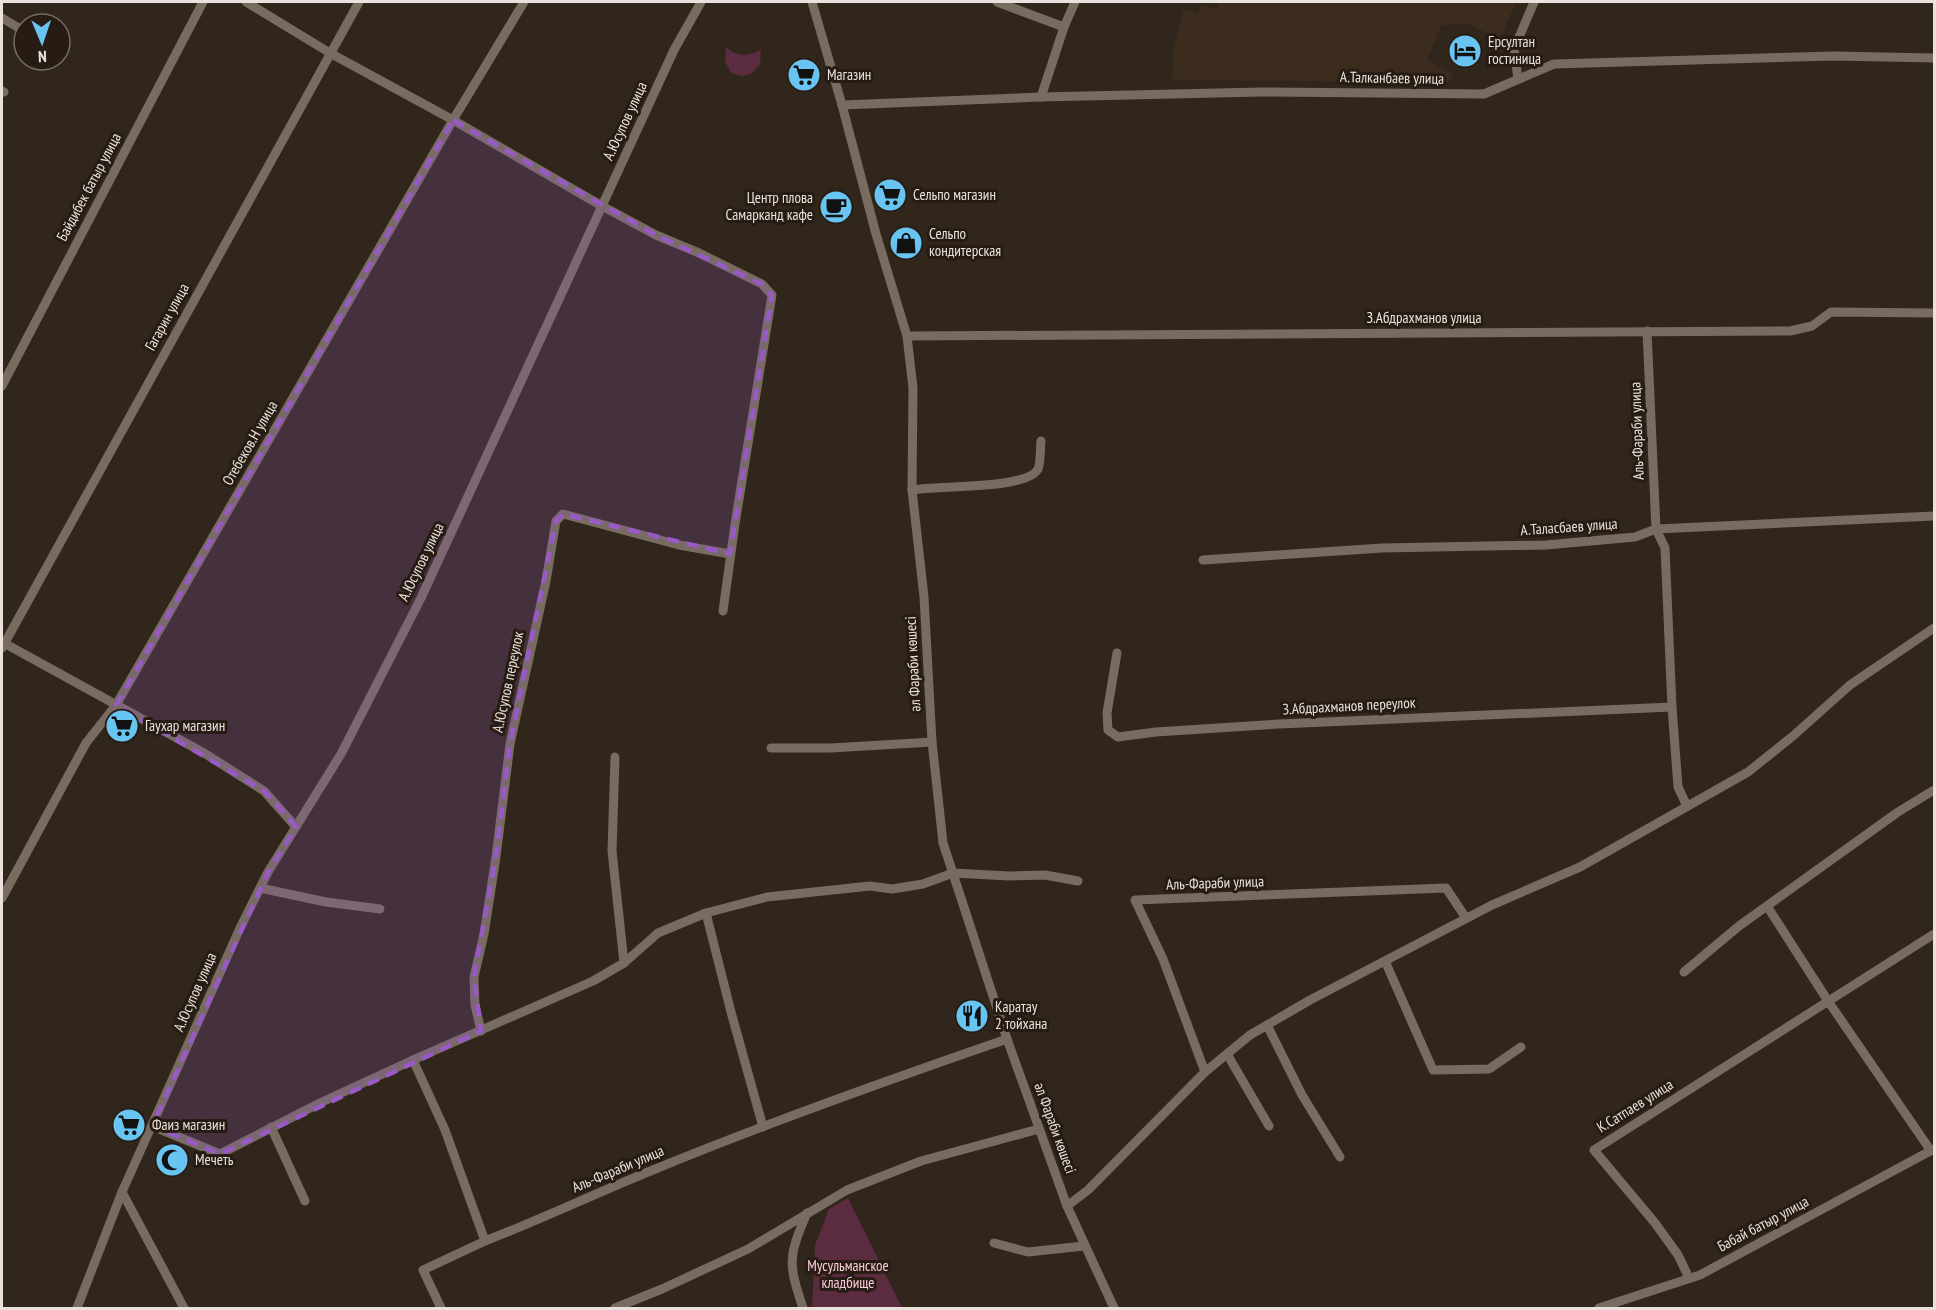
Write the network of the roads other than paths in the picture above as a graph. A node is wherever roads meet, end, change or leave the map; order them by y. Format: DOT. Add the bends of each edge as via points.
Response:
graph roads {
  1 [pos="202,2"];
  2 [pos="246,2"];
  3 [pos="359,2"];
  4 [pos="524,2"];
  5 [pos="701,2"];
  6 [pos="812,2"];
  7 [pos="997,2"];
  8 [pos="1075,2"];
  9 [pos="1534,2"];
  10 [pos="1064,27"];
  11 [pos="330,53"];
  12 [pos="1935,58"];
  13 [pos="1518,79"];
  14 [pos="1041,97"];
  15 [pos="842,105"];
  16 [pos="453,120"];
  17 [pos="602,206"];
  18 [pos="1935,314"];
  19 [pos="1647,331"];
  20 [pos="907,336"];
  21 [pos="2,387"];
  22 [pos="1041,441"];
  23 [pos="912,490"];
  24 [pos="1935,516"];
  25 [pos="1656,529"];
  26 [pos="730,554"];
  27 [pos="1203,560"];
  28 [pos="723,611"];
  29 [pos="1935,628"];
  30 [pos="2,645"];
  31 [pos="1117,653"];
  32 [pos="116,705"];
  33 [pos="1672,707"];
  34 [pos="932,742"];
  35 [pos="771,748"];
  36 [pos="615,757"];
  37 [pos="1935,790"];
  38 [pos="1687,806"];
  39 [pos="296,827"];
  40 [pos="953,873"];
  41 [pos="1078,881"];
  42 [pos="260,888"];
  43 [pos="2,898"];
  44 [pos="1767,906"];
  45 [pos="380,909"];
  46 [pos="706,913"];
  47 [pos="1466,918"];
  48 [pos="1935,934"];
  49 [pos="1385,961"];
  50 [pos="624,963"];
  51 [pos="1684,972"];
  52 [pos="1828,1001"];
  53 [pos="1267,1025"];
  54 [pos="481,1031"];
  55 [pos="1007,1039"];
  56 [pos="1521,1047"];
  57 [pos="1227,1054"];
  58 [pos="413,1060"];
  59 [pos="1205,1072"];
  60 [pos="152,1126"];
  61 [pos="1269,1126"];
  62 [pos="271,1127"];
  63 [pos="763,1127"];
  64 [pos="1039,1129"];
  65 [pos="1933,1150"];
  66 [pos="1340,1157"];
  67 [pos="122,1192"];
  68 [pos="305,1201"];
  69 [pos="1067,1206"];
  70 [pos="807,1213"];
  71 [pos="485,1241"];
  72 [pos="994,1243"];
  73 [pos="1084,1246"];
  74 [pos="1689,1278"];
  75 [pos="77,1308"];
  76 [pos="184,1308"];
  77 [pos="441,1308"];
  78 [pos="615,1308"];
  79 [pos="803,1308"];
  80 [pos="1114,1308"];
  81 [pos="1599,1308"];
  1 -- 21 [label="street, Байдибек батыр улица"];
  2 -- 11 [label="street"];
  3 -- 11 [label="street, Гагарин улица"];
  4 -- 16 [label="street, Отебеков.Н улица"];
  5 -- 17 [label="street, А.Юсупов улица" via="674,50"];
  6 -- 15 [label="street, әл Фараби көшесі"];
  7 -- 10 [label="street"];
  8 -- 10 [label="street"];
  9 -- 13 [label="street" via="1514,49"];
  10 -- 14 [label="street"];
  11 -- 16 [label="street"];
  11 -- 30 [label="street, Гагарин улица"];
  12 -- 13 [label="street, А.Талканбаев улица" via="1834,56 1554,64"];
  13 -- 14 [label="street, А.Талканбаев улица" via="1484,94 1261,92"];
  14 -- 15 [label="street, А.Талканбаев улица"];
  15 -- 20 [label="street, әл Фараби көшесі"];
  16 -- 17 [label="street"];
  16 -- 32 [label="street, Отебеков.Н улица"];
  17 -- 26 [label="street" via="656,236 762,284 772,295"];
  17 -- 39 [label="street, А.Юсупов улица" via="421,598 340,754"];
  18 -- 19 [label="street, З.Абдрахманов улица" via="1831,312 1812,326 1790,331"];
  19 -- 20 [label="street, З.Абдрахманов улица"];
  19 -- 25 [label="street, Аль-Фараби улица"];
  20 -- 23 [label="street, әл Фараби көшесі" via="913,388"];
  22 -- 23 [label="street" via="1038,468 1031,477"];
  23 -- 34 [label="street, әл Фараби көшесі" via="924,597"];
  24 -- 25 [label="street, А.Таласбаев улица"];
  25 -- 27 [label="street, А.Таласбаев улица" via="1635,537 1546,545 1382,548"];
  25 -- 33 [label="street" via="1665,549"];
  26 -- 28 [label="street"];
  26 -- 54 [label="street, А.Юсупов переулок" via="679,545 563,514 556,521 510,744 496,857 474,977"];
  29 -- 38 [label="street" via="1850,685 1748,772"];
  30 -- 32 [label="street"];
  31 -- 33 [label="street, З.Абдрахманов переулок" via="1107,713 1108,730 1118,737 1268,725"];
  32 -- 39 [label="street" via="264,791"];
  32 -- 43 [label="street, Отебеков.Н улица" via="86,743"];
  33 -- 38 [label="street" via="1678,787"];
  34 -- 35 [label="street"];
  34 -- 40 [label="street, әл Фараби көшесі" via="943,843"];
  36 -- 50 [label="street" via="612,852"];
  37 -- 44 [label="street"];
  38 -- 47 [label="street" via="1580,867"];
  39 -- 42 [label="street, А.Юсупов улица"];
  40 -- 41 [label="street" via="1045,875"];
  40 -- 46 [label="street" via="923,884 767,897"];
  40 -- 55 [label="street, әл Фараби көшесі"];
  42 -- 45 [label="street"];
  42 -- 60 [label="street, А.Юсупов улица"];
  44 -- 51 [label="street"];
  44 -- 52 [label="street"];
  46 -- 50 [label="street" via="658,933"];
  46 -- 63 [label="street"];
  47 -- 49 [label="street"];
  47 -- 59 [label="street, Аль-Фараби улица" via="1446,888 1135,900 1163,959"];
  48 -- 52 [label="street, К.Сатпаев улица"];
  49 -- 53 [label="street"];
  49 -- 56 [label="street" via="1432,1070 1489,1069"];
  50 -- 54 [label="street"];
  52 -- 65 [label="street"];
  52 -- 74 [label="street, К.Сатпаев улица" via="1594,1150 1678,1255"];
  53 -- 57 [label="street"];
  53 -- 66 [label="street" via="1302,1095"];
  54 -- 58 [label="street"];
  55 -- 63 [label="street, Аль-Фараби улица"];
  55 -- 64 [label="street, әл Фараби көшесі"];
  57 -- 59 [label="street"];
  57 -- 61 [label="street"];
  58 -- 62 [label="street"];
  58 -- 71 [label="street" via="445,1130"];
  59 -- 69 [label="street" via="1088,1190"];
  60 -- 62 [label="street" via="220,1154"];
  60 -- 67 [label="street, А.Юсупов улица"];
  62 -- 68 [label="street"];
  63 -- 71 [label="street, Аль-Фараби улица"];
  64 -- 69 [label="street, әл Фараби көшесі"];
  64 -- 70 [label="street" via="921,1161 847,1190"];
  65 -- 74 [label="street, Бабай батыр улица"];
  67 -- 75 [label="street, А.Юсупов улица"];
  67 -- 76 [label="street"];
  69 -- 73 [label="street, әл Фараби көшесі"];
  70 -- 78 [label="street" via="748,1249"];
  70 -- 79 [label="street" via="793,1245 792,1273"];
  71 -- 77 [label="street" via="423,1270"];
  72 -- 73 [label="street" via="1028,1252"];
  73 -- 80 [label="street, әл Фараби көшесі"];
  74 -- 81 [label="street, Бабай батыр улица"];
}
